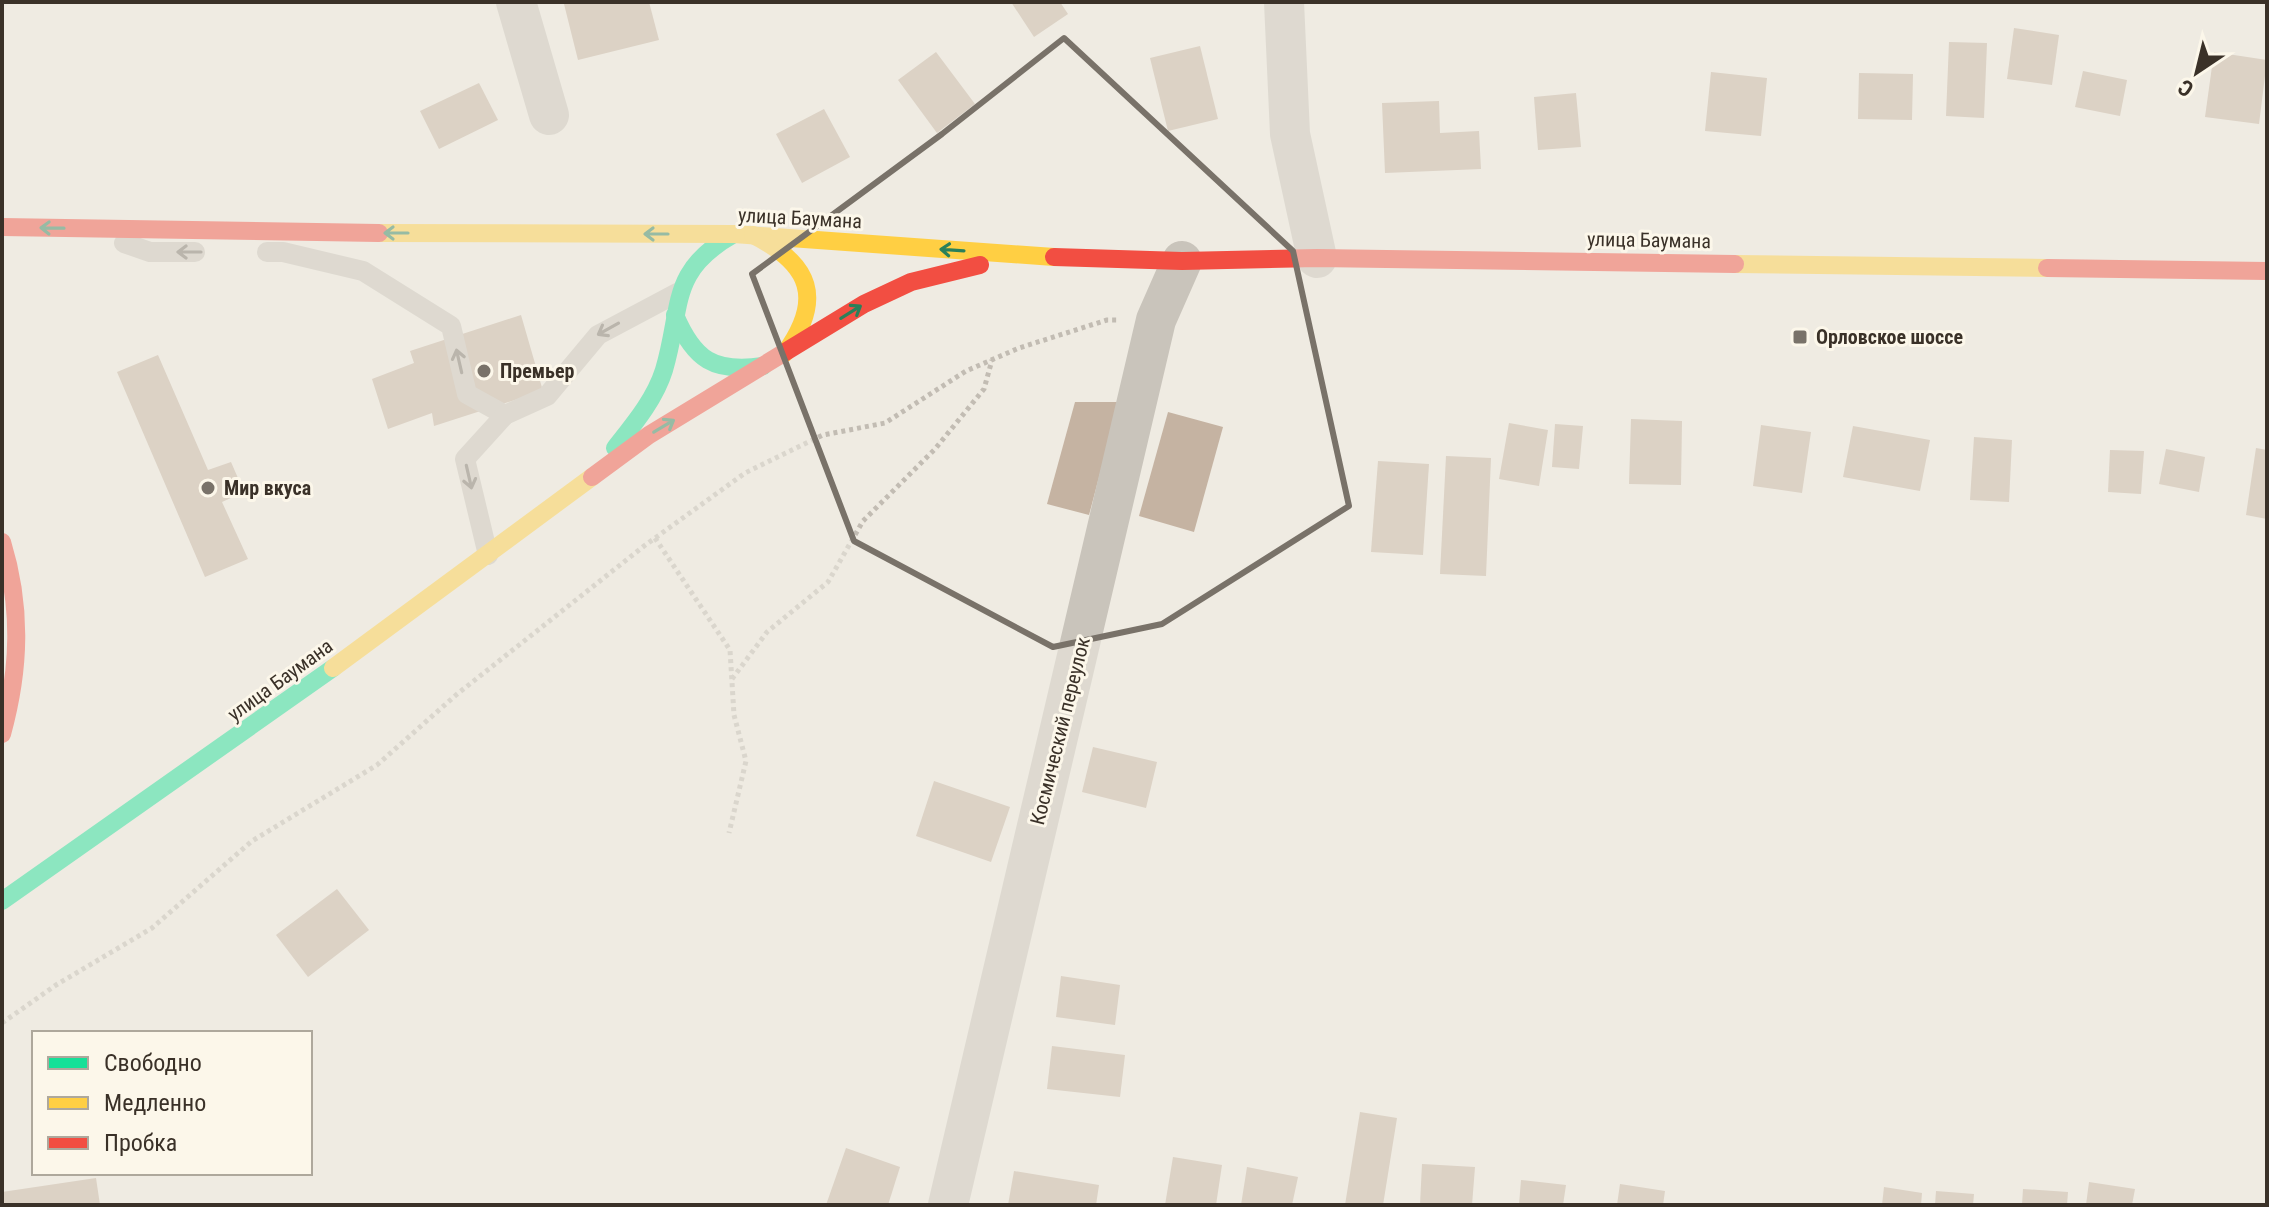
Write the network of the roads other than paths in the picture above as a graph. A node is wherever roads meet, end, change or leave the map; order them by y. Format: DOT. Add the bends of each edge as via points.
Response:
graph roads {
  1 [pos="516,2"];
  2 [pos="1284,2"];
  3 [pos="549,115"];
  4 [pos="2,227"];
  5 [pos="81,228"];
  6 [pos="743,235"];
  7 [pos="209,252"];
  8 [pos="239,252"];
  9 [pos="1030,256"];
  10 [pos="1317,258"];
  11 [pos="1182,261"];
  12 [pos="2267,271"];
  13 [pos="677,293"];
  14 [pos="675,315"];
  15 [pos="785,353"];
  16 [pos="763,366"];
  17 [pos="505,415"];
  18 [pos="578,488"];
  19 [pos="2,542"];
  20 [pos="488,555"];
  21 [pos="2,734"];
  22 [pos="2,901"];
  23 [pos="948,1205"];
  1 -- 3 [label="street"];
  2 -- 10 [label="street" via="1290,134"];
  5 -- 4 [label="main road, one-way"];
  6 -- 5 [label="main road, one-way"];
  7 -- 5 [label="lane, one-way" via="150,252"];
  9 -- 6 [label="main road, улица Баумана, one-way"];
  6 -- 13 [label="main road, улица Баумана" via="715,243 698,257"];
  6 -- 15 [label="main road" via="775,245 804,277 808,318"];
  17 -- 8 [label="lane, one-way" via="467,394 451,326 363,271 283,252"];
  9 -- 11 [label="main road, улица Баумана"];
  15 -- 9 [label="main road, улица Баумана, one-way" via="911,282"];
  10 -- 11 [label="main road, улица Баумана"];
  10 -- 12 [label="main road, улица Баумана"];
  11 -- 23 [label="street, Космический переулок" via="1156,320"];
  13 -- 14 [label="main road, улица Баумана"];
  13 -- 17 [label="lane, one-way" via="598,335 547,396"];
  14 -- 16 [label="main road" via="684,338 701,358 740,371"];
  14 -- 18 [label="main road, улица Баумана" via="654,393 609,456"];
  15 -- 16 [label="main road, улица Баумана"];
  18 -- 16 [label="main road, улица Баумана, one-way" via="649,435"];
  17 -- 20 [label="lane, one-way" via="465,459"];
  18 -- 20 [label="main road, улица Баумана"];
  19 -- 21 [label="main road" via="10,564 17,633 15,693"];
  20 -- 22 [label="main road, улица Баумана"];
}
